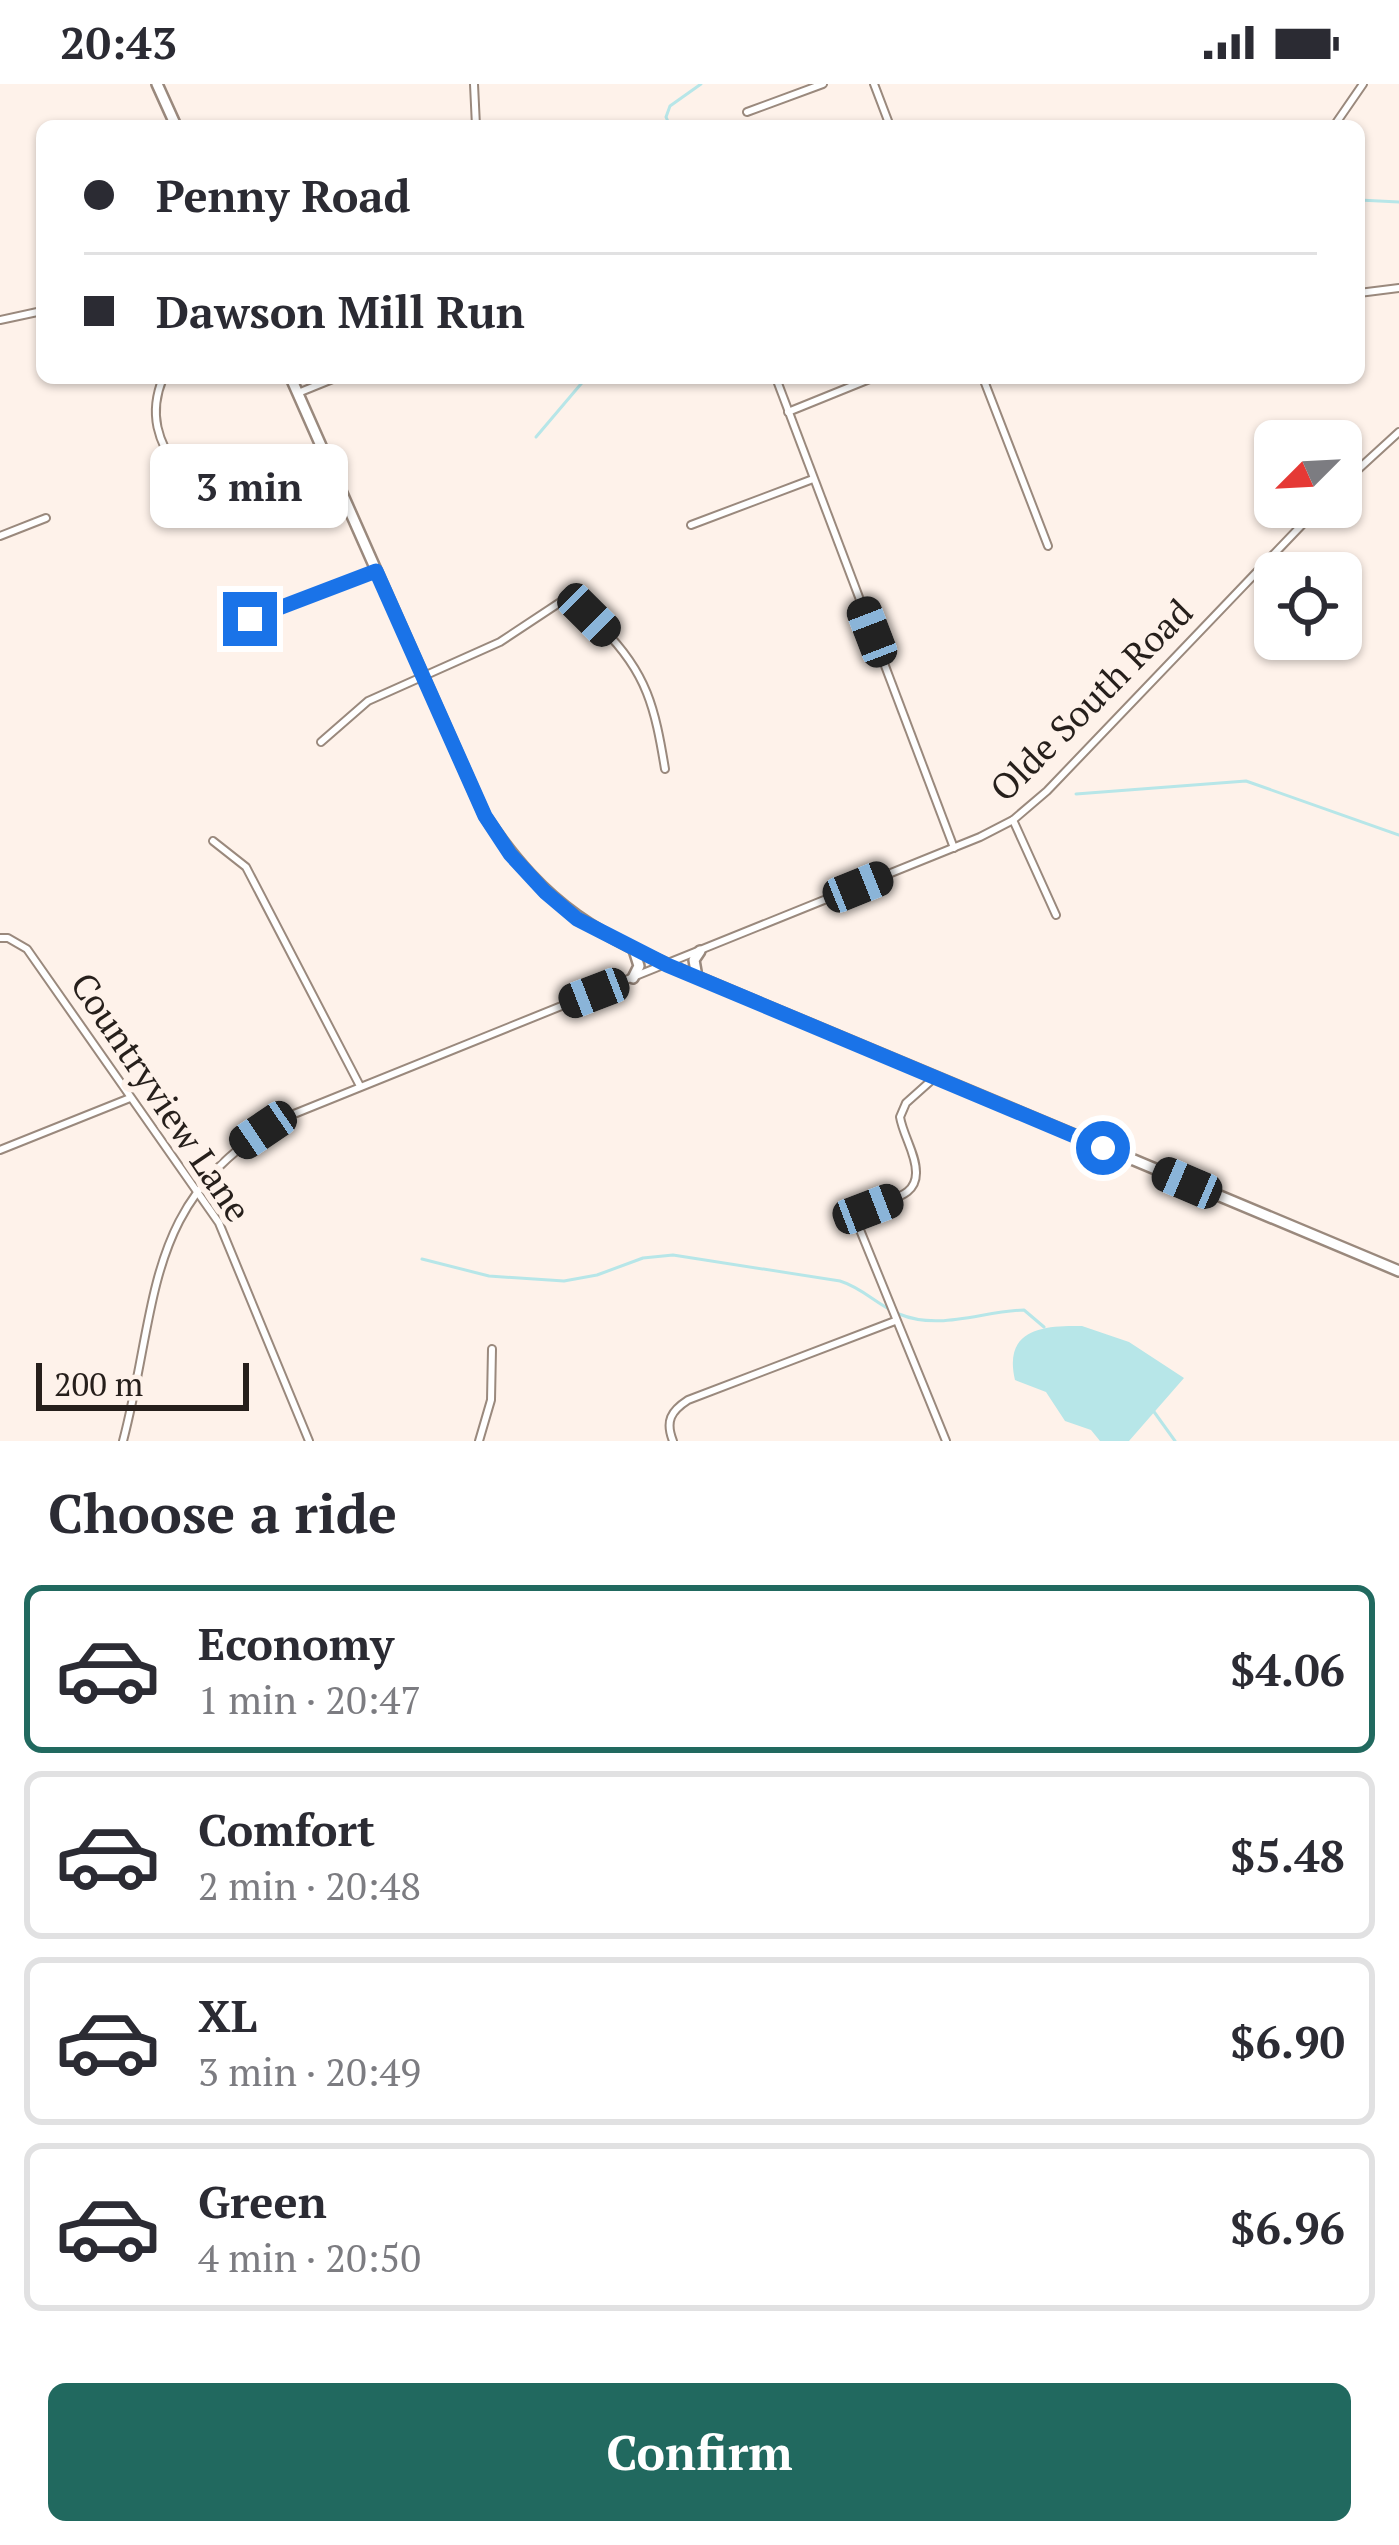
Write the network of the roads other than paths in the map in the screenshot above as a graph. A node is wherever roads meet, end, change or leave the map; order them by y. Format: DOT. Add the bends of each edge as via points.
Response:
graph roads {
  1 [pos="157,84"];
  2 [pos="474,84"];
  3 [pos="823,84"];
  4 [pos="874,84"];
  5 [pos="1363,84"];
  6 [pos="747,112"];
  7 [pos="173,120"];
  8 [pos="476,120"];
  9 [pos="888,120"];
  10 [pos="1338,120"];
  11 [pos="1399,288"];
  12 [pos="1365,291"];
  13 [pos="36,311"];
  14 [pos="0,320"];
  15 [pos="162,384"];
  16 [pos="294,384"];
  17 [pos="320,384"];
  18 [pos="778,384"];
  19 [pos="857,384"];
  20 [pos="985,384"];
  21 [pos="298,393"];
  22 [pos="788,412"];
  23 [pos="1399,431"];
  24 [pos="1362,465"];
  25 [pos="179,472"];
  26 [pos="813,479"];
  27 [pos="46,518"];
  28 [pos="691,525"];
  29 [pos="1299,528"];
  30 [pos="0,536"];
  31 [pos="1048,546"];
  32 [pos="376,571"];
  33 [pos="231,612"];
  34 [pos="422,678"];
  35 [pos="321,742"];
  36 [pos="665,769"];
  37 [pos="1013,820"];
  38 [pos="213,841"];
  39 [pos="954,848"];
  40 [pos="1056,915"];
  41 [pos="0,938"];
  42 [pos="634,950"];
  43 [pos="700,951"];
  44 [pos="667,965"];
  45 [pos="697,977"];
  46 [pos="633,978"];
  47 [pos="934,1078"];
  48 [pos="360,1086"];
  49 [pos="130,1098"];
  50 [pos="0,1150"];
  51 [pos="196,1191"];
  52 [pos="1399,1270"];
  53 [pos="896,1321"];
  54 [pos="493,1349"];
  55 [pos="123,1441"];
  56 [pos="309,1441"];
  57 [pos="478,1441"];
  58 [pos="673,1441"];
  59 [pos="946,1441"];
  1 -- 7 [label="street"];
  2 -- 8 [label="street"];
  3 -- 6 [label="street"];
  4 -- 9 [label="street"];
  5 -- 10 [label="street"];
  11 -- 12 [label="street"];
  13 -- 14 [label="street"];
  15 -- 25 [label="street" via="158,436"];
  16 -- 21 [label="street"];
  17 -- 21 [label="street"];
  18 -- 22 [label="street"];
  19 -- 22 [label="street"];
  20 -- 31 [label="street"];
  21 -- 32 [label="street"];
  22 -- 26 [label="street"];
  23 -- 24 [label="street"];
  26 -- 28 [label="street"];
  26 -- 39 [label="street"];
  27 -- 30 [label="street"];
  29 -- 37 [label="street, Olde South Road"];
  32 -- 33 [label="street" via="250,619"];
  32 -- 34 [label="street"];
  34 -- 35 [label="street" via="358,707"];
  34 -- 36 [label="street" via="518,633 559,602 573,602 640,673"];
  34 -- 42 [label="street" via="510,854 577,919"];
  37 -- 39 [label="street, Olde South Road"];
  37 -- 40 [label="street"];
  38 -- 48 [label="street" via="254,882"];
  39 -- 43 [label="street, Olde South Road"];
  41 -- 49 [label="street, Countryview Lane" via="27,949"];
  42 -- 44 [label="street"];
  42 -- 46 [label="street"];
  43 -- 44 [label="street, Olde South Road"];
  43 -- 45 [label="street"];
  44 -- 45 [label="street"];
  44 -- 46 [label="street, Olde South Road"];
  45 -- 47 [label="street"];
  46 -- 48 [label="street, Olde South Road"];
  47 -- 52 [label="street"];
  47 -- 53 [label="street" via="900,1117 913,1186 860,1214 858,1225"];
  48 -- 51 [label="street, Olde South Road" via="263,1130"];
  49 -- 50 [label="street"];
  49 -- 51 [label="street, Countryview Lane"];
  51 -- 55 [label="street, Olde South Road" via="156,1278"];
  51 -- 56 [label="street, Countryview Lane" via="235,1253"];
  53 -- 58 [label="street" via="688,1400 668,1422"];
  53 -- 59 [label="street"];
  54 -- 57 [label="street" via="491,1400"];
}
